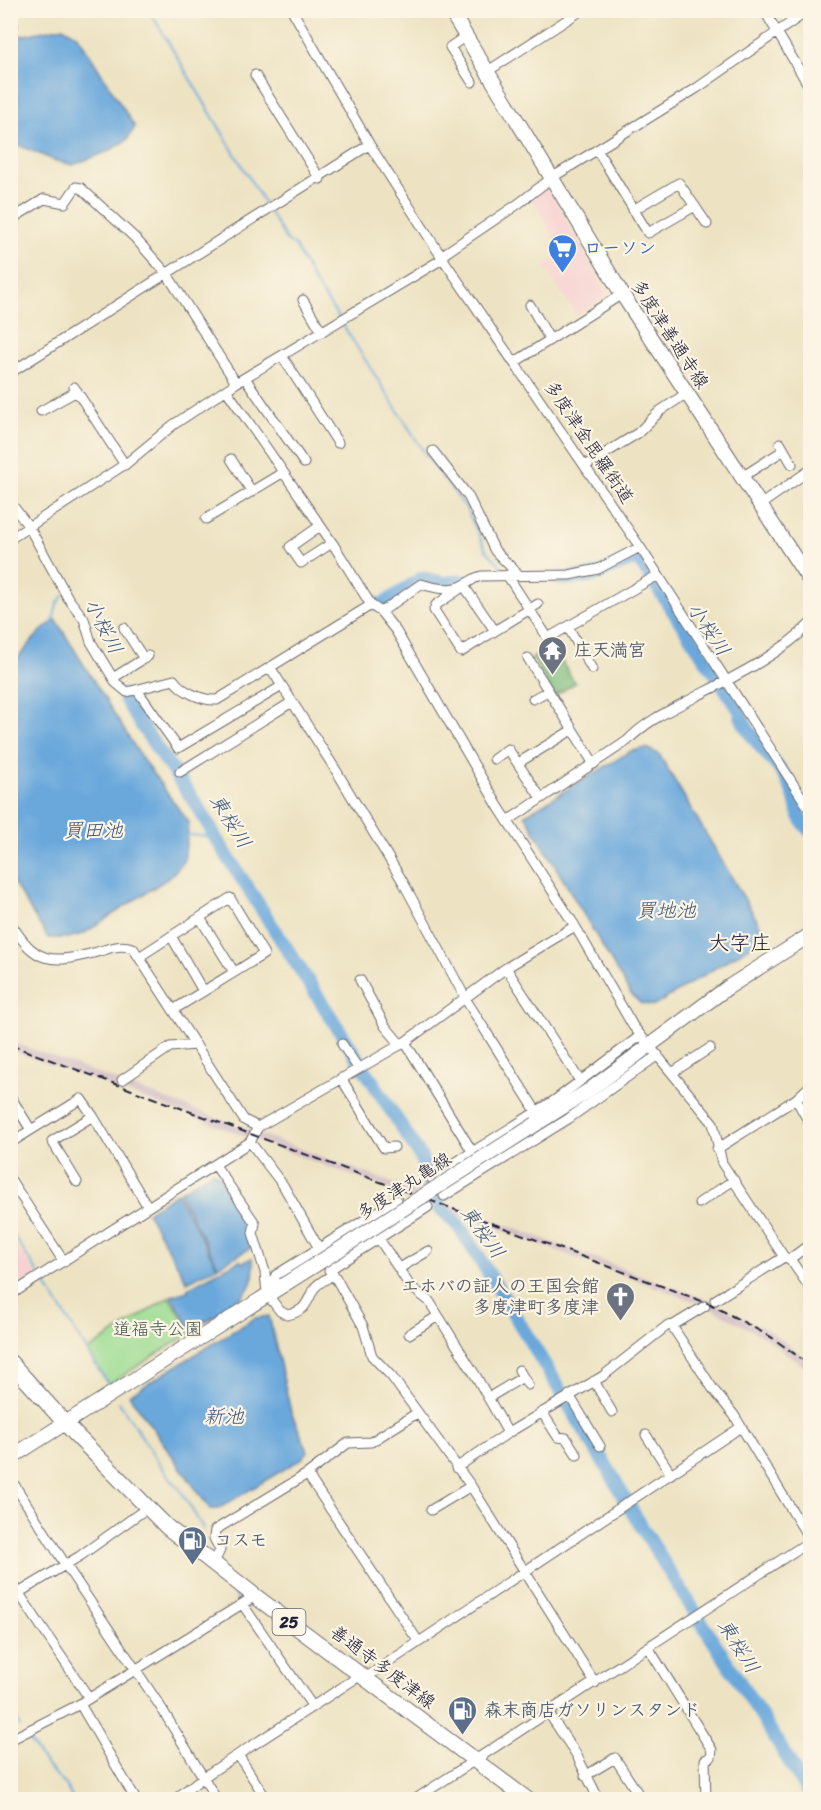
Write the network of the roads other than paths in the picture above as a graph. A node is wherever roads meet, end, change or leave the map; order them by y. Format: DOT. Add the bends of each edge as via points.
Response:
graph roads {
  1 [pos="292,10"];
  2 [pos="450,10"];
  3 [pos="582,10"];
  4 [pos="764,10"];
  5 [pos="809,10"];
  6 [pos="778,33"];
  7 [pos="466,36"];
  8 [pos="488,71"];
  9 [pos="255,75"];
  10 [pos="472,81"];
  11 [pos="810,88"];
  12 [pos="369,145"];
  13 [pos="597,150"];
  14 [pos="553,177"];
  15 [pos="320,179"];
  16 [pos="695,206"];
  17 [pos="633,210"];
  18 [pos="10,220"];
  19 [pos="707,224"];
  20 [pos="443,257"];
  21 [pos="167,274"];
  22 [pos="622,294"];
  23 [pos="303,300"];
  24 [pos="530,305"];
  25 [pos="322,332"];
  26 [pos="549,340"];
  27 [pos="282,356"];
  28 [pos="515,362"];
  29 [pos="10,373"];
  30 [pos="245,378"];
  31 [pos="236,383"];
  32 [pos="227,391"];
  33 [pos="687,393"];
  34 [pos="41,411"];
  35 [pos="338,443"];
  36 [pos="433,452"];
  37 [pos="231,459"];
  38 [pos="304,463"];
  39 [pos="792,464"];
  40 [pos="125,465"];
  41 [pos="585,466"];
  42 [pos="810,470"];
  43 [pos="282,473"];
  44 [pos="742,477"];
  45 [pos="252,492"];
  46 [pos="10,502"];
  47 [pos="760,505"];
  48 [pos="206,519"];
  49 [pos="29,526"];
  50 [pos="320,526"];
  51 [pos="10,539"];
  52 [pos="332,543"];
  53 [pos="640,547"];
  54 [pos="518,574"];
  55 [pos="507,575"];
  56 [pos="658,575"];
  57 [pos="810,581"];
  58 [pos="464,586"];
  59 [pos="371,605"];
  60 [pos="534,607"];
  61 [pos="381,612"];
  62 [pos="810,624"];
  63 [pos="568,627"];
  64 [pos="124,628"];
  65 [pos="495,631"];
  66 [pos="528,658"];
  67 [pos="270,667"];
  68 [pos="592,669"];
  69 [pos="113,678"];
  70 [pos="726,681"];
  71 [pos="282,686"];
  72 [pos="548,691"];
  73 [pos="138,692"];
  74 [pos="533,699"];
  75 [pos="292,702"];
  76 [pos="572,730"];
  77 [pos="494,759"];
  78 [pos="518,763"];
  79 [pos="594,764"];
  80 [pos="180,772"];
  81 [pos="541,798"];
  82 [pos="810,810"];
  83 [pos="509,820"];
  84 [pos="200,918"];
  85 [pos="10,922"];
  86 [pos="575,926"];
  87 [pos="810,935"];
  88 [pos="171,936"];
  89 [pos="139,957"];
  90 [pos="506,969"];
  91 [pos="234,972"];
  92 [pos="360,980"];
  93 [pos="203,991"];
  94 [pos="467,997"];
  95 [pos="173,1010"];
  96 [pos="403,1043"];
  97 [pos="342,1044"];
  98 [pos="196,1045"];
  99 [pos="649,1046"];
  100 [pos="710,1048"];
  101 [pos="360,1067"];
  102 [pos="672,1073"];
  103 [pos="341,1078"];
  104 [pos="122,1080"];
  105 [pos="580,1081"];
  106 [pos="810,1086"];
  107 [pos="10,1096"];
  108 [pos="795,1099"];
  109 [pos="93,1116"];
  110 [pos="536,1118"];
  111 [pos="810,1123"];
  112 [pos="258,1127"];
  113 [pos="31,1130"];
  114 [pos="250,1142"];
  115 [pos="10,1143"];
  116 [pos="394,1147"];
  117 [pos="717,1149"];
  118 [pos="472,1152"];
  119 [pos="215,1165"];
  120 [pos="484,1170"];
  121 [pos="71,1178"];
  122 [pos="431,1178"];
  123 [pos="10,1179"];
  124 [pos="734,1180"];
  125 [pos="444,1196"];
  126 [pos="397,1200"];
  127 [pos="699,1203"];
  128 [pos="148,1207"];
  129 [pos="428,1207"];
  130 [pos="366,1219"];
  131 [pos="379,1239"];
  132 [pos="810,1244"];
  133 [pos="319,1250"];
  134 [pos="428,1251"];
  135 [pos="787,1258"];
  136 [pos="64,1262"];
  137 [pos="400,1268"];
  138 [pos="331,1273"];
  139 [pos="810,1288"];
  140 [pos="267,1294"];
  141 [pos="10,1295"];
  142 [pos="715,1300"];
  143 [pos="705,1306"];
  144 [pos="438,1316"];
  145 [pos="672,1326"];
  146 [pos="409,1334"];
  147 [pos="10,1362"];
  148 [pos="523,1378"];
  149 [pos="594,1381"];
  150 [pos="488,1398"];
  151 [pos="565,1398"];
  152 [pos="542,1412"];
  153 [pos="612,1412"];
  154 [pos="417,1413"];
  155 [pos="66,1425"];
  156 [pos="741,1427"];
  157 [pos="508,1433"];
  158 [pos="646,1435"];
  159 [pos="600,1446"];
  160 [pos="577,1455"];
  161 [pos="10,1458"];
  162 [pos="456,1468"];
  163 [pos="307,1474"];
  164 [pos="671,1474"];
  165 [pos="10,1478"];
  166 [pos="471,1486"];
  167 [pos="147,1509"];
  168 [pos="431,1510"];
  169 [pos="810,1541"];
  170 [pos="65,1564"];
  171 [pos="213,1565"];
  172 [pos="527,1572"];
  173 [pos="10,1580"];
  174 [pos="15,1596"];
  175 [pos="249,1601"];
  176 [pos="418,1641"];
  177 [pos="648,1647"];
  178 [pos="135,1670"];
  179 [pos="363,1676"];
  180 [pos="596,1683"];
  181 [pos="89,1698"];
  182 [pos="80,1704"];
  183 [pos="313,1707"];
  184 [pos="548,1712"];
  185 [pos="10,1740"];
  186 [pos="238,1755"];
  187 [pos="476,1760"];
  188 [pos="585,1776"];
  189 [pos="202,1778"];
  190 [pos="136,1800"];
  191 [pos="174,1800"];
  192 [pos="217,1800"];
  193 [pos="267,1800"];
  194 [pos="414,1800"];
  195 [pos="528,1800"];
  196 [pos="599,1800"];
  197 [pos="642,1800"];
  198 [pos="706,1800"];
  1 -- 12 [label="street, 多度津金毘羅街道"];
  2 -- 7 [label="main road, 多度津善通寺線"];
  3 -- 8 [label="street"];
  4 -- 6 [label="street"];
  5 -- 6 [label="street"];
  6 -- 11 [label="street"];
  6 -- 13 [label="street"];
  7 -- 8 [label="main road, 多度津善通寺線"];
  7 -- 10 [label="street" via="450,47"];
  8 -- 14 [label="main road, 多度津善通寺線"];
  9 -- 15 [label="street"];
  12 -- 15 [label="street"];
  12 -- 20 [label="street, 多度津金毘羅街道"];
  13 -- 14 [label="street"];
  13 -- 17 [label="street"];
  14 -- 20 [label="street"];
  14 -- 22 [label="main road, 多度津善通寺線"];
  15 -- 21 [label="street"];
  16 -- 17 [label="street" via="648,233"];
  16 -- 17 [label="street" via="680,183"];
  16 -- 19 [label="street"];
  18 -- 21 [label="street" via="44,199 65,203 76,187 81,188"];
  20 -- 25 [label="street"];
  20 -- 28 [label="street, 多度津金毘羅街道"];
  21 -- 29 [label="street"];
  21 -- 31 [label="street"];
  22 -- 26 [label="street"];
  22 -- 33 [label="main road, 多度津善通寺線"];
  23 -- 25 [label="street"];
  24 -- 26 [label="street"];
  25 -- 27 [label="street"];
  26 -- 28 [label="street"];
  27 -- 30 [label="street"];
  27 -- 35 [label="street"];
  28 -- 41 [label="street, 多度津金毘羅街道"];
  30 -- 31 [label="street"];
  30 -- 38 [label="street" via="273,410"];
  31 -- 32 [label="street"];
  32 -- 40 [label="street" via="173,425"];
  32 -- 43 [label="street"];
  33 -- 41 [label="street" via="660,411 638,433"];
  33 -- 44 [label="main road, 多度津善通寺線"];
  34 -- 40 [label="street" via="76,389"];
  36 -- 54 [label="street" via="468,496 495,551"];
  37 -- 45 [label="street"];
  39 -- 44 [label="street" via="782,447"];
  40 -- 49 [label="street"];
  41 -- 53 [label="street, 多度津金毘羅街道"];
  42 -- 47 [label="street"];
  43 -- 45 [label="street"];
  43 -- 50 [label="street"];
  44 -- 47 [label="main road, 多度津善通寺線"];
  45 -- 48 [label="street"];
  46 -- 49 [label="street"];
  47 -- 57 [label="main road, 多度津善通寺線"];
  49 -- 51 [label="street"];
  49 -- 69 [label="street" via="68,598 84,619 91,642"];
  50 -- 52 [label="street"];
  50 -- 52 [label="street" via="290,547 301,563"];
  52 -- 59 [label="street"];
  53 -- 54 [label="street" via="598,569 568,575"];
  53 -- 56 [label="street, 多度津金毘羅街道"];
  54 -- 55 [label="street"];
  55 -- 58 [label="street" via="481,576"];
  55 -- 60 [label="street"];
  56 -- 63 [label="street"];
  56 -- 70 [label="street, 多度津金毘羅街道"];
  58 -- 61 [label="street" via="436,589 421,584"];
  58 -- 65 [label="street"];
  58 -- 65 [label="street" via="434,610 461,652"];
  59 -- 61 [label="street"];
  59 -- 67 [label="street"];
  60 -- 63 [label="street" via="548,638"];
  60 -- 65 [label="street"];
  61 -- 83 [label="street"];
  62 -- 70 [label="street" via="793,641"];
  63 -- 68 [label="street" via="580,656"];
  64 -- 69 [label="street" via="146,657"];
  66 -- 72 [label="street"];
  67 -- 71 [label="street"];
  67 -- 73 [label="street" via="218,700 207,701 176,682"];
  69 -- 73 [label="street" via="127,692"];
  70 -- 79 [label="street" via="643,725"];
  70 -- 82 [label="street, 多度津金毘羅街道"];
  71 -- 73 [label="street" via="178,748"];
  71 -- 75 [label="street"];
  72 -- 74 [label="street"];
  72 -- 76 [label="street"];
  75 -- 80 [label="street"];
  75 -- 94 [label="street" via="403,882"];
  76 -- 78 [label="street"];
  76 -- 79 [label="street"];
  77 -- 78 [label="street" via="508,749"];
  78 -- 81 [label="street"];
  79 -- 81 [label="street"];
  81 -- 83 [label="street"];
  83 -- 86 [label="street"];
  84 -- 88 [label="street"];
  84 -- 91 [label="street"];
  84 -- 91 [label="street" via="230,898 264,954"];
  85 -- 89 [label="street" via="24,945 41,957 69,957 121,944 133,948"];
  86 -- 90 [label="street"];
  86 -- 99 [label="street"];
  87 -- 99 [label="main road, 多度津丸亀線" via="727,988"];
  88 -- 89 [label="street"];
  88 -- 93 [label="street"];
  89 -- 95 [label="street"];
  90 -- 94 [label="street"];
  90 -- 105 [label="street"];
  91 -- 93 [label="street"];
  92 -- 96 [label="street" via="385,1026"];
  93 -- 95 [label="street"];
  94 -- 96 [label="street"];
  94 -- 110 [label="street"];
  95 -- 98 [label="street"];
  96 -- 101 [label="street"];
  96 -- 118 [label="street"];
  97 -- 101 [label="street"];
  98 -- 104 [label="street" via="170,1047"];
  98 -- 112 [label="street" via="244,1120"];
  99 -- 102 [label="street"];
  99 -- 105 [label="street"];
  99 -- 110 [label="main road, 多度津丸亀線" via="588,1091"];
  99 -- 120 [label="street" via="568,1119"];
  100 -- 102 [label="street"];
  101 -- 103 [label="street"];
  102 -- 117 [label="street" via="713,1123"];
  103 -- 112 [label="street"];
  103 -- 116 [label="street" via="384,1148"];
  105 -- 110 [label="street"];
  106 -- 108 [label="street"];
  107 -- 113 [label="street"];
  108 -- 111 [label="street"];
  108 -- 117 [label="street"];
  109 -- 113 [label="street" via="81,1099"];
  109 -- 121 [label="street" via="52,1141"];
  109 -- 128 [label="street"];
  110 -- 118 [label="street"];
  110 -- 140 [label="main road, 多度津丸亀線, bridge"];
  112 -- 114 [label="street"];
  113 -- 115 [label="street"];
  114 -- 119 [label="street"];
  114 -- 133 [label="street" via="283,1185"];
  117 -- 124 [label="street"];
  118 -- 120 [label="street"];
  118 -- 122 [label="street"];
  119 -- 128 [label="street"];
  119 -- 140 [label="street" via="255,1223 253,1233"];
  120 -- 125 [label="street"];
  123 -- 136 [label="street"];
  124 -- 127 [label="street"];
  124 -- 135 [label="street"];
  126 -- 130 [label="street"];
  128 -- 136 [label="street"];
  129 -- 131 [label="street"];
  130 -- 131 [label="street"];
  130 -- 133 [label="street"];
  131 -- 137 [label="street"];
  131 -- 138 [label="street"];
  132 -- 135 [label="street"];
  133 -- 138 [label="street"];
  133 -- 140 [label="street" via="276,1275"];
  134 -- 137 [label="street"];
  135 -- 139 [label="street"];
  135 -- 142 [label="street"];
  136 -- 141 [label="street"];
  137 -- 144 [label="street" via="410,1286 429,1301"];
  138 -- 140 [label="street" via="298,1313 287,1315 280,1311"];
  138 -- 154 [label="street" via="363,1326 372,1356"];
  140 -- 155 [label="main road, 多度津丸亀線"];
  143 -- 145 [label="street"];
  144 -- 146 [label="street"];
  144 -- 150 [label="street"];
  145 -- 149 [label="street" via="668,1325"];
  145 -- 156 [label="street"];
  147 -- 155 [label="main road, 善通寺多度津線 / 25"];
  148 -- 150 [label="street"];
  149 -- 151 [label="street"];
  149 -- 153 [label="street"];
  150 -- 157 [label="street"];
  151 -- 152 [label="street"];
  151 -- 159 [label="street"];
  152 -- 157 [label="street"];
  152 -- 160 [label="street" via="558,1437 566,1438"];
  154 -- 162 [label="street"];
  154 -- 163 [label="street" via="371,1442 348,1443"];
  155 -- 161 [label="main road, 多度津丸亀線"];
  155 -- 167 [label="main road, 善通寺多度津線 / 25"];
  156 -- 164 [label="street"];
  156 -- 169 [label="street"];
  157 -- 162 [label="street"];
  158 -- 164 [label="street"];
  162 -- 166 [label="street"];
  163 -- 171 [label="street" via="215,1530 220,1550"];
  163 -- 176 [label="street"];
  164 -- 172 [label="street"];
  165 -- 170 [label="street"];
  166 -- 168 [label="street" via="446,1505"];
  166 -- 172 [label="street"];
  167 -- 170 [label="street"];
  167 -- 171 [label="main road, 善通寺多度津線 / 25"];
  169 -- 177 [label="street"];
  170 -- 174 [label="street"];
  170 -- 178 [label="street"];
  171 -- 175 [label="main road, 善通寺多度津線 / 25"];
  172 -- 176 [label="street"];
  172 -- 180 [label="street"];
  173 -- 174 [label="street"];
  174 -- 181 [label="street"];
  175 -- 178 [label="street"];
  175 -- 179 [label="main road, 善通寺多度津線 / 25"];
  175 -- 183 [label="street"];
  176 -- 179 [label="street"];
  177 -- 180 [label="street"];
  177 -- 198 [label="street" via="711,1750 711,1757 705,1760"];
  178 -- 181 [label="street"];
  178 -- 189 [label="street"];
  179 -- 183 [label="street"];
  179 -- 187 [label="main road, 善通寺多度津線 / 25"];
  180 -- 184 [label="street"];
  181 -- 182 [label="street"];
  182 -- 185 [label="street"];
  182 -- 190 [label="street"];
  183 -- 186 [label="street"];
  184 -- 187 [label="street"];
  184 -- 188 [label="street" via="576,1754"];
  186 -- 189 [label="street"];
  186 -- 193 [label="street"];
  187 -- 194 [label="street"];
  187 -- 195 [label="main road, 善通寺多度津線 / 25"];
  188 -- 196 [label="street"];
  188 -- 197 [label="street" via="615,1758"];
  189 -- 191 [label="street"];
  189 -- 192 [label="street"];
}
